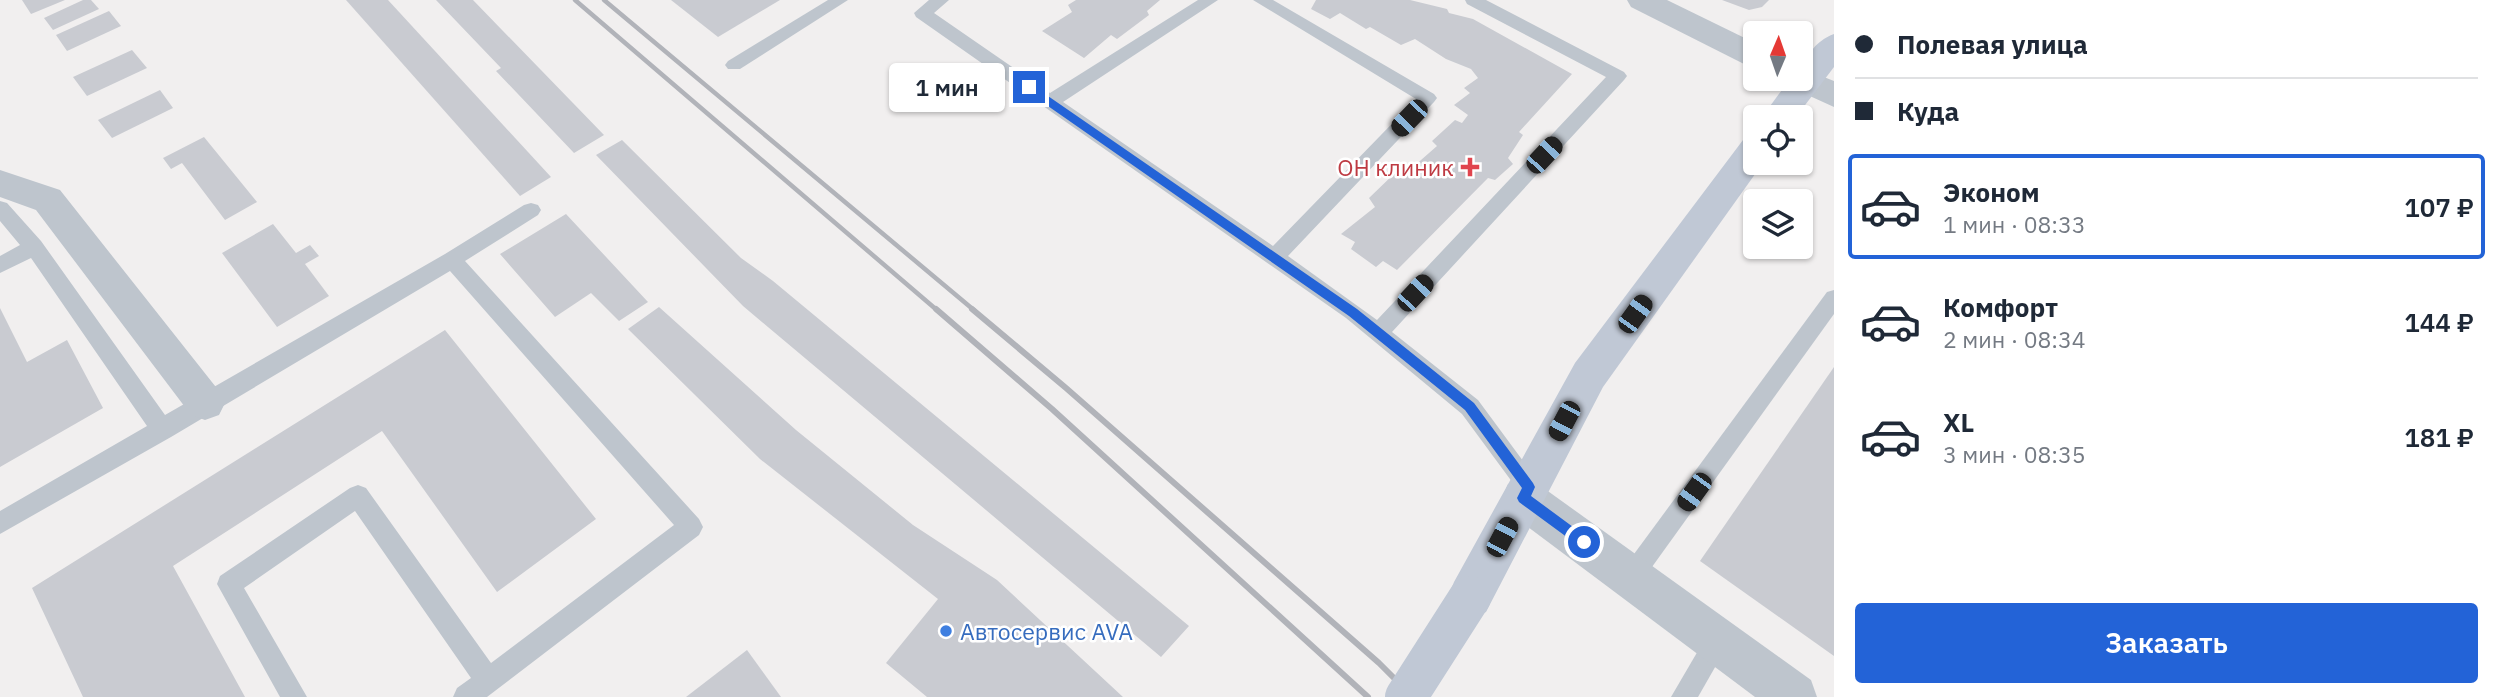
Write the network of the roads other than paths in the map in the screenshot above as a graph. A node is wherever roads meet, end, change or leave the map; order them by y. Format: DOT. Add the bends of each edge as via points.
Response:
graph roads {
  1 [pos="840,0"];
  2 [pos="941,0"];
  3 [pos="1210,0"];
  4 [pos="1261,0"];
  5 [pos="1473,0"];
  6 [pos="1642,0"];
  7 [pos="1834,45"];
  8 [pos="1743,50"];
  9 [pos="734,65"];
  10 [pos="1813,69"];
  11 [pos="1813,85"];
  12 [pos="1834,95"];
  13 [pos="1050,102"];
  14 [pos="1743,165"];
  15 [pos="0,183"];
  16 [pos="0,208"];
  17 [pos="531,210"];
  18 [pos="34,247"];
  19 [pos="1274,258"];
  20 [pos="452,260"];
  21 [pos="0,265"];
  22 [pos="1834,298"];
  23 [pos="1378,333"];
  24 [pos="205,403"];
  25 [pos="163,430"];
  26 [pos="1526,493"];
  27 [pos="0,523"];
  28 [pos="1631,578"];
  29 [pos="1718,641"];
  30 [pos="487,680"];
  31 [pos="294,697"];
  32 [pos="466,697"];
  33 [pos="1406,697"];
  34 [pos="1684,697"];
  35 [pos="1794,697"];
  1 -- 9 [label="lane"];
  2 -- 13 [label="lane" via="922,13"];
  3 -- 13 [label="lane"];
  4 -- 19 [label="lane" via="1428,98"];
  5 -- 23 [label="lane" via="1618,76"];
  6 -- 8 [label="street"];
  7 -- 10 [label="street"];
  11 -- 12 [label="street"];
  13 -- 19 [label="lane"];
  14 -- 26 [label="street" via="1589,375"];
  15 -- 24 [label="street" via="48,200"];
  16 -- 18 [label="lane"];
  17 -- 20 [label="lane"];
  18 -- 21 [label="lane"];
  18 -- 25 [label="lane"];
  19 -- 23 [label="lane"];
  20 -- 24 [label="lane"];
  20 -- 30 [label="lane" via="691,527"];
  22 -- 28 [label="lane"];
  23 -- 26 [label="lane" via="1470,407"];
  24 -- 25 [label="lane"];
  25 -- 27 [label="lane"];
  26 -- 28 [label="street"];
  26 -- 33 [label="street, bridge" via="1470,597"];
  28 -- 29 [label="street"];
  29 -- 34 [label="lane"];
  29 -- 35 [label="street"];
  30 -- 31 [label="lane" via="358,496 229,584"];
  30 -- 32 [label="lane"];
}
